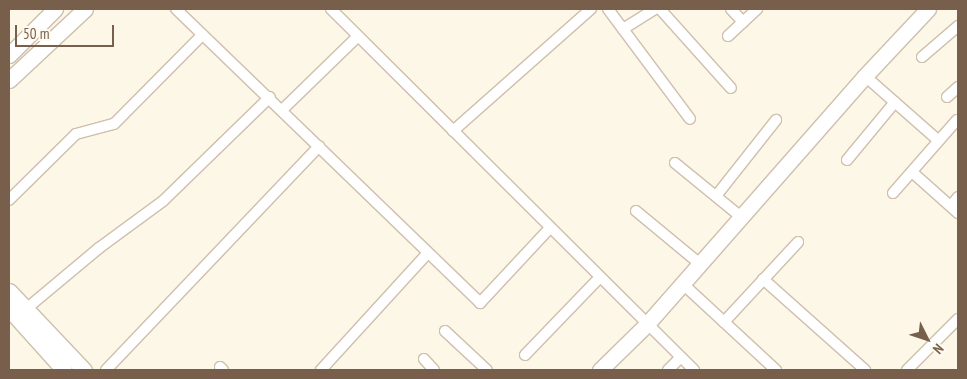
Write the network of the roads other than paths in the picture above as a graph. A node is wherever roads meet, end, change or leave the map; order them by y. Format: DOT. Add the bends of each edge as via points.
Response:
graph roads {
  1 [pos="55,9"];
  2 [pos="84,9"];
  3 [pos="176,9"];
  4 [pos="331,9"];
  5 [pos="591,9"];
  6 [pos="608,9"];
  7 [pos="655,9"];
  8 [pos="660,9"];
  9 [pos="731,9"];
  10 [pos="757,9"];
  11 [pos="928,9"];
  12 [pos="743,22"];
  13 [pos="958,26"];
  14 [pos="623,29"];
  15 [pos="202,35"];
  16 [pos="728,36"];
  17 [pos="357,37"];
  18 [pos="9,55"];
  19 [pos="922,57"];
  20 [pos="864,76"];
  21 [pos="9,80"];
  22 [pos="958,87"];
  23 [pos="731,88"];
  24 [pos="270,97"];
  25 [pos="947,97"];
  26 [pos="894,102"];
  27 [pos="282,110"];
  28 [pos="690,119"];
  29 [pos="776,120"];
  30 [pos="957,120"];
  31 [pos="453,132"];
  32 [pos="939,140"];
  33 [pos="319,146"];
  34 [pos="847,160"];
  35 [pos="675,163"];
  36 [pos="912,172"];
  37 [pos="893,193"];
  38 [pos="716,196"];
  39 [pos="958,197"];
  40 [pos="9,200"];
  41 [pos="955,210"];
  42 [pos="636,211"];
  43 [pos="740,216"];
  44 [pos="550,228"];
  45 [pos="798,242"];
  46 [pos="427,254"];
  47 [pos="700,264"];
  48 [pos="600,277"];
  49 [pos="763,279"];
  50 [pos="682,284"];
  51 [pos="9,291"];
  52 [pos="9,309"];
  53 [pos="26,309"];
  54 [pos="958,319"];
  55 [pos="724,322"];
  56 [pos="648,324"];
  57 [pos="445,331"];
  58 [pos="525,355"];
  59 [pos="681,357"];
  60 [pos="424,359"];
  61 [pos="64,370"];
  62 [pos="84,370"];
  63 [pos="106,370"];
  64 [pos="321,370"];
  65 [pos="434,370"];
  66 [pos="487,370"];
  67 [pos="600,370"];
  68 [pos="668,370"];
  69 [pos="694,370"];
  70 [pos="776,370"];
  71 [pos="865,370"];
  72 [pos="907,370"];
  1 -- 18 [label="street"];
  2 -- 21 [label="street"];
  3 -- 15 [label="street"];
  4 -- 17 [label="street"];
  5 -- 31 [label="street"];
  6 -- 14 [label="street"];
  7 -- 14 [label="street"];
  8 -- 23 [label="street"];
  9 -- 12 [label="street"];
  10 -- 12 [label="street"];
  11 -- 20 [label="street"];
  12 -- 16 [label="street"];
  13 -- 19 [label="street"];
  14 -- 28 [label="street"];
  15 -- 24 [label="street"];
  15 -- 40 [label="street" via="114,124 76,134"];
  17 -- 27 [label="street"];
  17 -- 31 [label="street"];
  20 -- 26 [label="street"];
  20 -- 43 [label="street"];
  22 -- 25 [label="street"];
  24 -- 27 [label="street"];
  24 -- 53 [label="street" via="163,202 99,248"];
  26 -- 32 [label="street"];
  26 -- 34 [label="street"];
  27 -- 33 [label="street"];
  29 -- 38 [label="street"];
  30 -- 32 [label="street"];
  31 -- 44 [label="street"];
  32 -- 36 [label="street"];
  33 -- 46 [label="street"];
  33 -- 63 [label="street"];
  35 -- 38 [label="street"];
  36 -- 37 [label="street"];
  36 -- 41 [label="street"];
  38 -- 43 [label="street"];
  39 -- 41 [label="street"];
  42 -- 47 [label="street"];
  43 -- 47 [label="street"];
  44 -- 46 [label="street" via="480,303"];
  44 -- 48 [label="street"];
  45 -- 49 [label="street"];
  46 -- 64 [label="street"];
  47 -- 50 [label="street"];
  48 -- 56 [label="street"];
  48 -- 58 [label="street"];
  49 -- 55 [label="street"];
  49 -- 71 [label="street"];
  50 -- 55 [label="street"];
  50 -- 56 [label="street"];
  51 -- 53 [label="street"];
  52 -- 61 [label="street"];
  53 -- 62 [label="street"];
  54 -- 72 [label="street"];
  55 -- 70 [label="street"];
  56 -- 59 [label="street"];
  56 -- 67 [label="street"];
  57 -- 66 [label="street"];
  59 -- 68 [label="street"];
  59 -- 69 [label="street"];
  60 -- 65 [label="street"];
}
